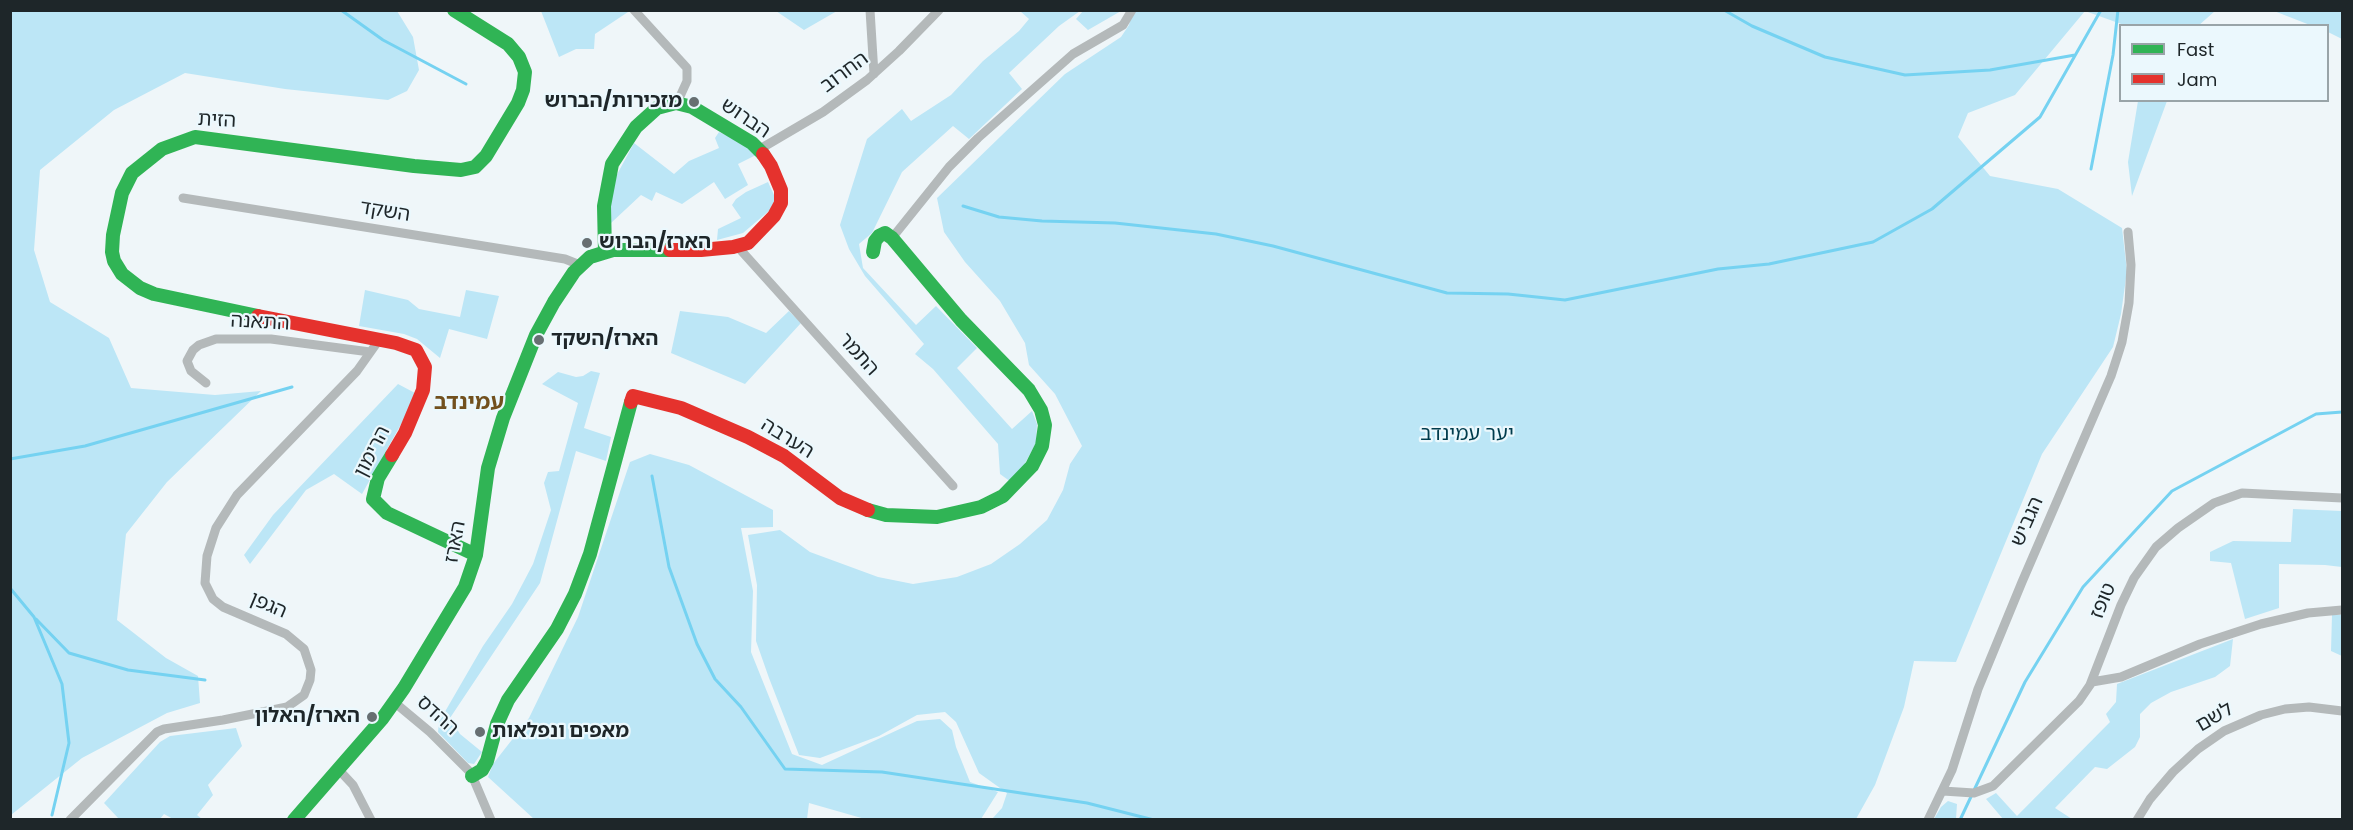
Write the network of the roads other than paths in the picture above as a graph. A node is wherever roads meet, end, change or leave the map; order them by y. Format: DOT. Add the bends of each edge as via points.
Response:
graph roads {
  1 [pos="454,10"];
  2 [pos="634,10"];
  3 [pos="870,10"];
  4 [pos="939,10"];
  5 [pos="1132,10"];
  6 [pos="874,74"];
  7 [pos="677,103"];
  8 [pos="760,149"];
  9 [pos="183,198"];
  10 [pos="2128,232"];
  11 [pos="892,238"];
  12 [pos="737,246"];
  13 [pos="605,252"];
  14 [pos="873,252"];
  15 [pos="580,265"];
  16 [pos="379,340"];
  17 [pos="370,352"];
  18 [pos="206,383"];
  19 [pos="953,486"];
  20 [pos="2343,498"];
  21 [pos="476,555"];
  22 [pos="2343,610"];
  23 [pos="2092,682"];
  24 [pos="394,702"];
  25 [pos="2343,711"];
  26 [pos="339,770"];
  27 [pos="472,776"];
  28 [pos="1943,791"];
  29 [pos="70,819"];
  30 [pos="294,819"];
  31 [pos="371,819"];
  32 [pos="491,819"];
  33 [pos="1928,819"];
  34 [pos="2137,819"];
  1 -- 16 [label="street, הזית" via="508,44 525,72 518,103 475,167 461,170 414,166 195,136 174,143 140,165 127,181 119,206 113,235 114,261 122,274 140,288"];
  2 -- 7 [label="street" via="687,68 687,81"];
  3 -- 6 [label="street"];
  4 -- 6 [label="street, החרוב"];
  5 -- 11 [label="street" via="1123,25 1073,54 978,138 949,167"];
  6 -- 8 [label="street, החרוב" via="823,112"];
  7 -- 8 [label="street, הברוש" via="692,107"];
  7 -- 13 [label="street" via="647,115 618,152 605,191"];
  8 -- 12 [label="street, הברוש" via="781,190 781,203 754,238"];
  9 -- 15 [label="street, השקד" via="565,259"];
  10 -- 28 [label="street, הגביש" via="2129,303 2111,376 1990,659"];
  11 -- 14 [label="street" via="881,234"];
  11 -- 27 [label="street, הערבה" via="1036,402 1045,435 1032,466 1003,496 981,507 937,517 886,514 840,498 784,456 748,436 681,408 633,396 579,585 557,629 502,712 484,768"];
  12 -- 13 [label="street, הברוש"];
  12 -- 19 [label="street, התמר"];
  13 -- 15 [label="street, הארז"];
  15 -- 21 [label="street, הארז" via="536,335 503,418 488,468"];
  16 -- 17 [label="street, הגפן"];
  16 -- 21 [label="street, הרימון" via="416,350 426,377 412,418 378,477 373,499 387,513"];
  17 -- 18 [label="street, התאנה" via="271,339 216,339 193,350 187,361 191,371"];
  17 -- 29 [label="street, הגפן" via="357,371 237,495 216,528 207,556 205,583 213,599 286,634 304,649 311,670 304,695 287,707 157,732"];
  20 -- 23 [label="street, טופז" via="2237,494 2214,503 2178,528 2156,547 2134,578"];
  21 -- 24 [label="street, הארז" via="465,587"];
  22 -- 23 [label="street" via="2261,624 2121,676"];
  23 -- 28 [label="street, טופז" via="2079,701 1993,786 1974,793"];
  24 -- 26 [label="street, הארז"];
  24 -- 27 [label="street, ההדס" via="430,732"];
  25 -- 34 [label="street, לשם" via="2285,709 2224,731 2173,772"];
  26 -- 30 [label="street, הארז"];
  26 -- 31 [label="street" via="353,785"];
  27 -- 32 [label="street, ההדס"];
  28 -- 33 [label="street, הגביש"];
}
